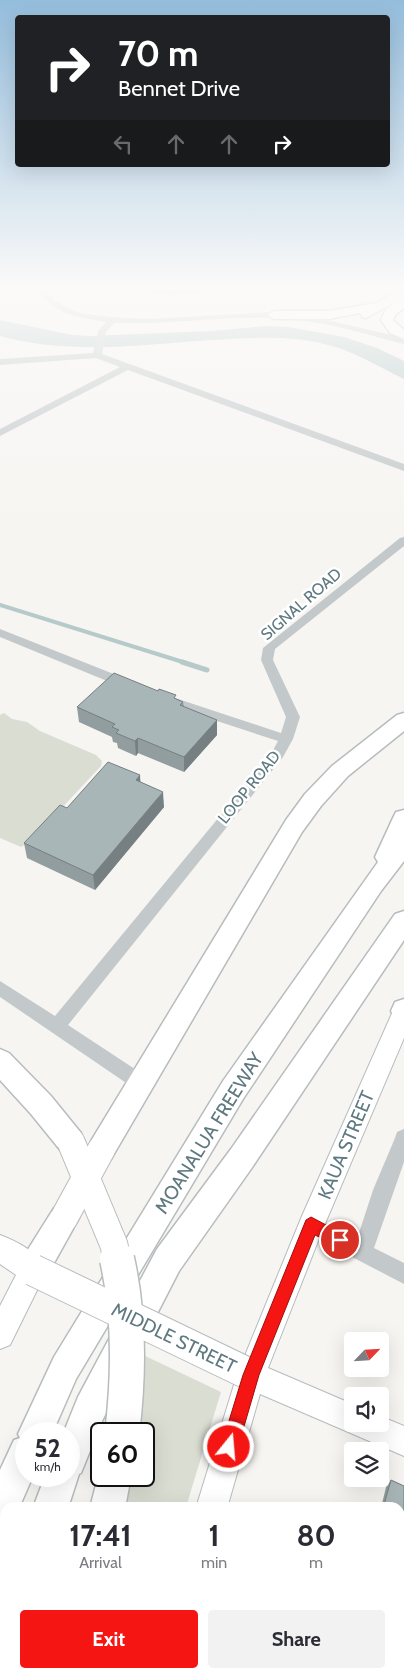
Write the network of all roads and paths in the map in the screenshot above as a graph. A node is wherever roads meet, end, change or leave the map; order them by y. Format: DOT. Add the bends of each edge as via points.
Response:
graph roads {
  1 [pos="128,366"];
  2 [pos="0,433"];
  3 [pos="404,468"];
  4 [pos="404,540"];
  5 [pos="0,633"];
  6 [pos="404,720"];
  7 [pos="286,739"];
  8 [pos="404,818"];
  9 [pos="404,845"];
  10 [pos="373,885"];
  11 [pos="404,921"];
  12 [pos="0,988"];
  13 [pos="404,1011"];
  14 [pos="57,1026"];
  15 [pos="0,1062"];
  16 [pos="141,1083"];
  17 [pos="404,1138"];
  18 [pos="311,1225"];
  19 [pos="0,1248"];
  20 [pos="363,1252"];
  21 [pos="33,1270"];
  22 [pos="404,1274"];
  23 [pos="0,1335"];
  24 [pos="251,1375"];
  25 [pos="344,1416"];
  26 [pos="40,1422"];
  27 [pos="123,1422"];
  28 [pos="383,1432"];
  29 [pos="80,1434"];
  30 [pos="404,1441"];
  31 [pos="15,1477"];
  32 [pos="58,1487"];
  33 [pos="112,1487"];
  34 [pos="4,1502"];
  35 [pos="52,1502"];
  36 [pos="109,1502"];
  37 [pos="213,1502"];
  1 -- 2 [label="street"];
  1 -- 3 [label="street"];
  4 -- 7 [label="street, SIGNAL ROAD" via="269,648 267,660 293,717"];
  5 -- 7 [label="street, LOOP ROAD" via="147,692"];
  6 -- 16 [label="highway" via="340,771 294,826"];
  7 -- 14 [label="street, LOOP ROAD" via="276,757"];
  8 -- 10 [label="highway"];
  9 -- 10 [label="highway, MOANALUA FREEWAY"];
  10 -- 26 [label="highway, MOANALUA FREEWAY" via="233,1090 65,1368"];
  11 -- 29 [label="highway, MOANALUA FREEWAY" via="168,1260"];
  12 -- 14 [label="street"];
  13 -- 18 [label="main road, KAUA STREET"];
  14 -- 16 [label="street"];
  15 -- 27 [label="highway, bridge" via="71,1142 114,1245 123,1286 126,1360"];
  16 -- 21 [label="highway, bridge"];
  17 -- 20 [label="street"];
  18 -- 20 [label="street"];
  18 -- 24 [label="main road, KAUA STREET"];
  19 -- 21 [label="main road, MIDDLE STREET"];
  20 -- 22 [label="street"];
  21 -- 23 [label="main road"];
  21 -- 24 [label="main road, MIDDLE STREET, bridge"];
  24 -- 25 [label="main road, MIDDLE STREET"];
  24 -- 37 [label="main road, KAUA STREET"];
  28 -- 30 [label="main road"];
  31 -- 34 [label="highway"];
  32 -- 35 [label="highway"];
  33 -- 36 [label="highway"];
}
